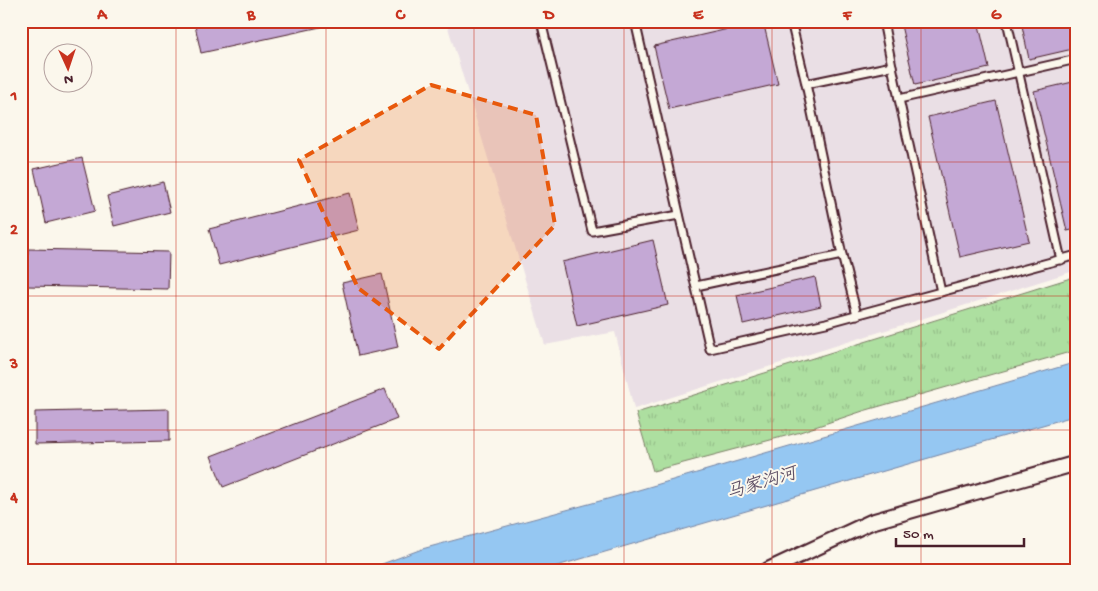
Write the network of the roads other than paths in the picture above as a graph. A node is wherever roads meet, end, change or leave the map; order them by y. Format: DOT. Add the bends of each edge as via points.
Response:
graph roads {
  1 [pos="541,21"];
  2 [pos="635,21"];
  3 [pos="791,21"];
  4 [pos="883,21"];
  5 [pos="1007,21"];
  6 [pos="1077,59"];
  7 [pos="892,66"];
  8 [pos="1018,72"];
  9 [pos="806,84"];
  10 [pos="899,98"];
  11 [pos="679,215"];
  12 [pos="842,255"];
  13 [pos="1077,255"];
  14 [pos="1060,260"];
  15 [pos="696,286"];
  16 [pos="942,292"];
  17 [pos="857,315"];
  18 [pos="1077,463"];
  19 [pos="768,570"];
  1 -- 11 [label="lane" via="592,231"];
  2 -- 11 [label="lane"];
  3 -- 9 [label="lane"];
  4 -- 7 [label="lane"];
  5 -- 8 [label="lane"];
  6 -- 8 [label="lane"];
  7 -- 9 [label="lane"];
  7 -- 10 [label="lane"];
  8 -- 10 [label="lane"];
  8 -- 14 [label="lane"];
  9 -- 12 [label="lane"];
  10 -- 16 [label="lane"];
  11 -- 15 [label="lane"];
  12 -- 15 [label="lane"];
  12 -- 17 [label="lane"];
  13 -- 14 [label="lane"];
  14 -- 16 [label="lane"];
  15 -- 17 [label="lane" via="710,349"];
  16 -- 17 [label="lane"];
  18 -- 19 [label="street" via="872,522"];
}
